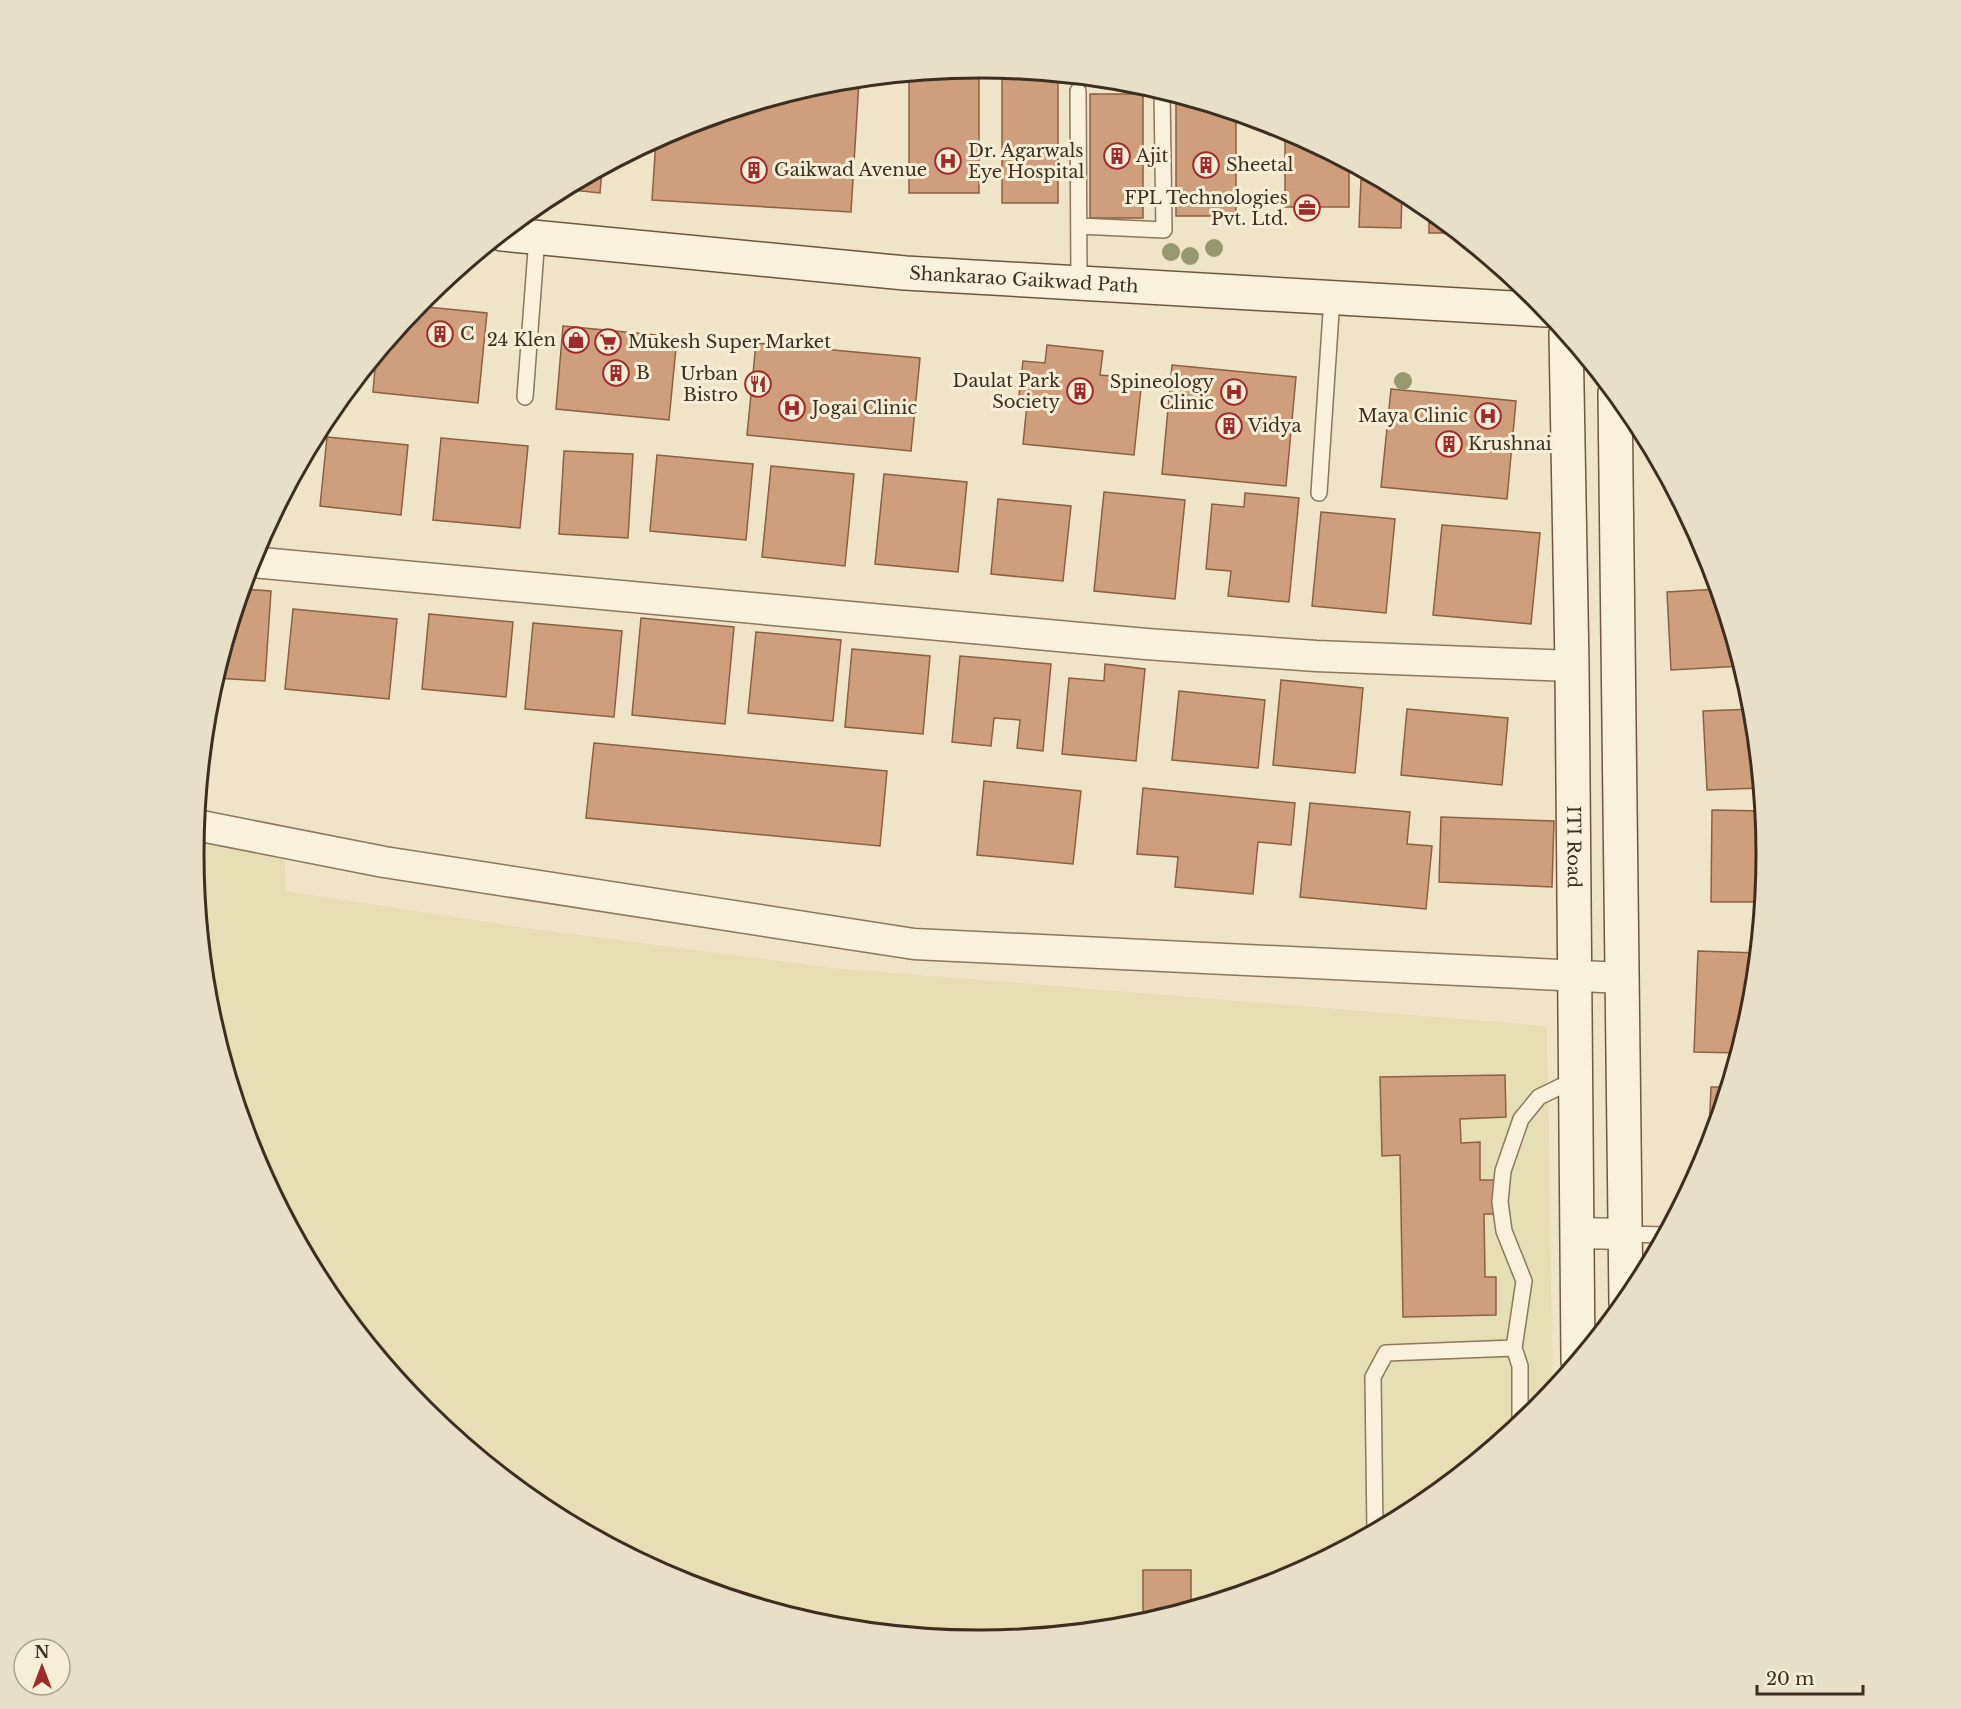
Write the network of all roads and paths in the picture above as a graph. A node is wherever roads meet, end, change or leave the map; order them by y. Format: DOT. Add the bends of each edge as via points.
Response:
graph roads {
  1 [pos="1078,91"];
  2 [pos="1162,100"];
  3 [pos="1079,226"];
  4 [pos="512,235"];
  5 [pos="537,237"];
  6 [pos="1079,282"];
  7 [pos="1332,297"];
  8 [pos="1534,309"];
  9 [pos="1566,346"];
  10 [pos="525,397"];
  11 [pos="1615,408"];
  12 [pos="1319,493"];
  13 [pos="261,563"];
  14 [pos="1572,666"];
  15 [pos="205,827"];
  16 [pos="1575,975"];
  17 [pos="1623,978"];
  18 [pos="1576,1079"];
  19 [pos="1577,1233"];
  20 [pos="1625,1234"];
  21 [pos="1658,1234"];
  22 [pos="1626,1286"];
  23 [pos="1514,1348"];
  24 [pos="1578,1350"];
  25 [pos="1520,1413"];
  26 [pos="1375,1523"];
  1 -- 3 [label="lane"];
  2 -- 3 [label="lane" via="1164,230"];
  3 -- 6 [label="lane"];
  4 -- 5 [label="main road, Shankarao Gaikwad Path"];
  5 -- 6 [label="main road, Shankarao Gaikwad Path" via="905,273"];
  5 -- 10 [label="lane"];
  6 -- 7 [label="main road, Shankarao Gaikwad Path"];
  7 -- 8 [label="main road, Shankarao Gaikwad Path"];
  7 -- 12 [label="lane"];
  9 -- 14 [label="main road, ITI Road"];
  11 -- 17 [label="main road"];
  13 -- 14 [label="street" via="1158,645"];
  14 -- 16 [label="main road, ITI Road"];
  15 -- 16 [label="street" via="384,862 914,944"];
  16 -- 17 [label="street"];
  16 -- 18 [label="main road, ITI Road"];
  17 -- 20 [label="main road"];
  18 -- 19 [label="main road, ITI Road"];
  18 -- 23 [label="lane" via="1539,1097 1521,1119 1503,1171 1500,1202 1504,1231 1524,1281"];
  19 -- 20 [label="street"];
  19 -- 24 [label="main road, ITI Road"];
  20 -- 21 [label="lane"];
  20 -- 22 [label="main road"];
  23 -- 25 [label="lane" via="1520,1366"];
  23 -- 26 [label="lane" via="1386,1353 1373,1377"];
}
